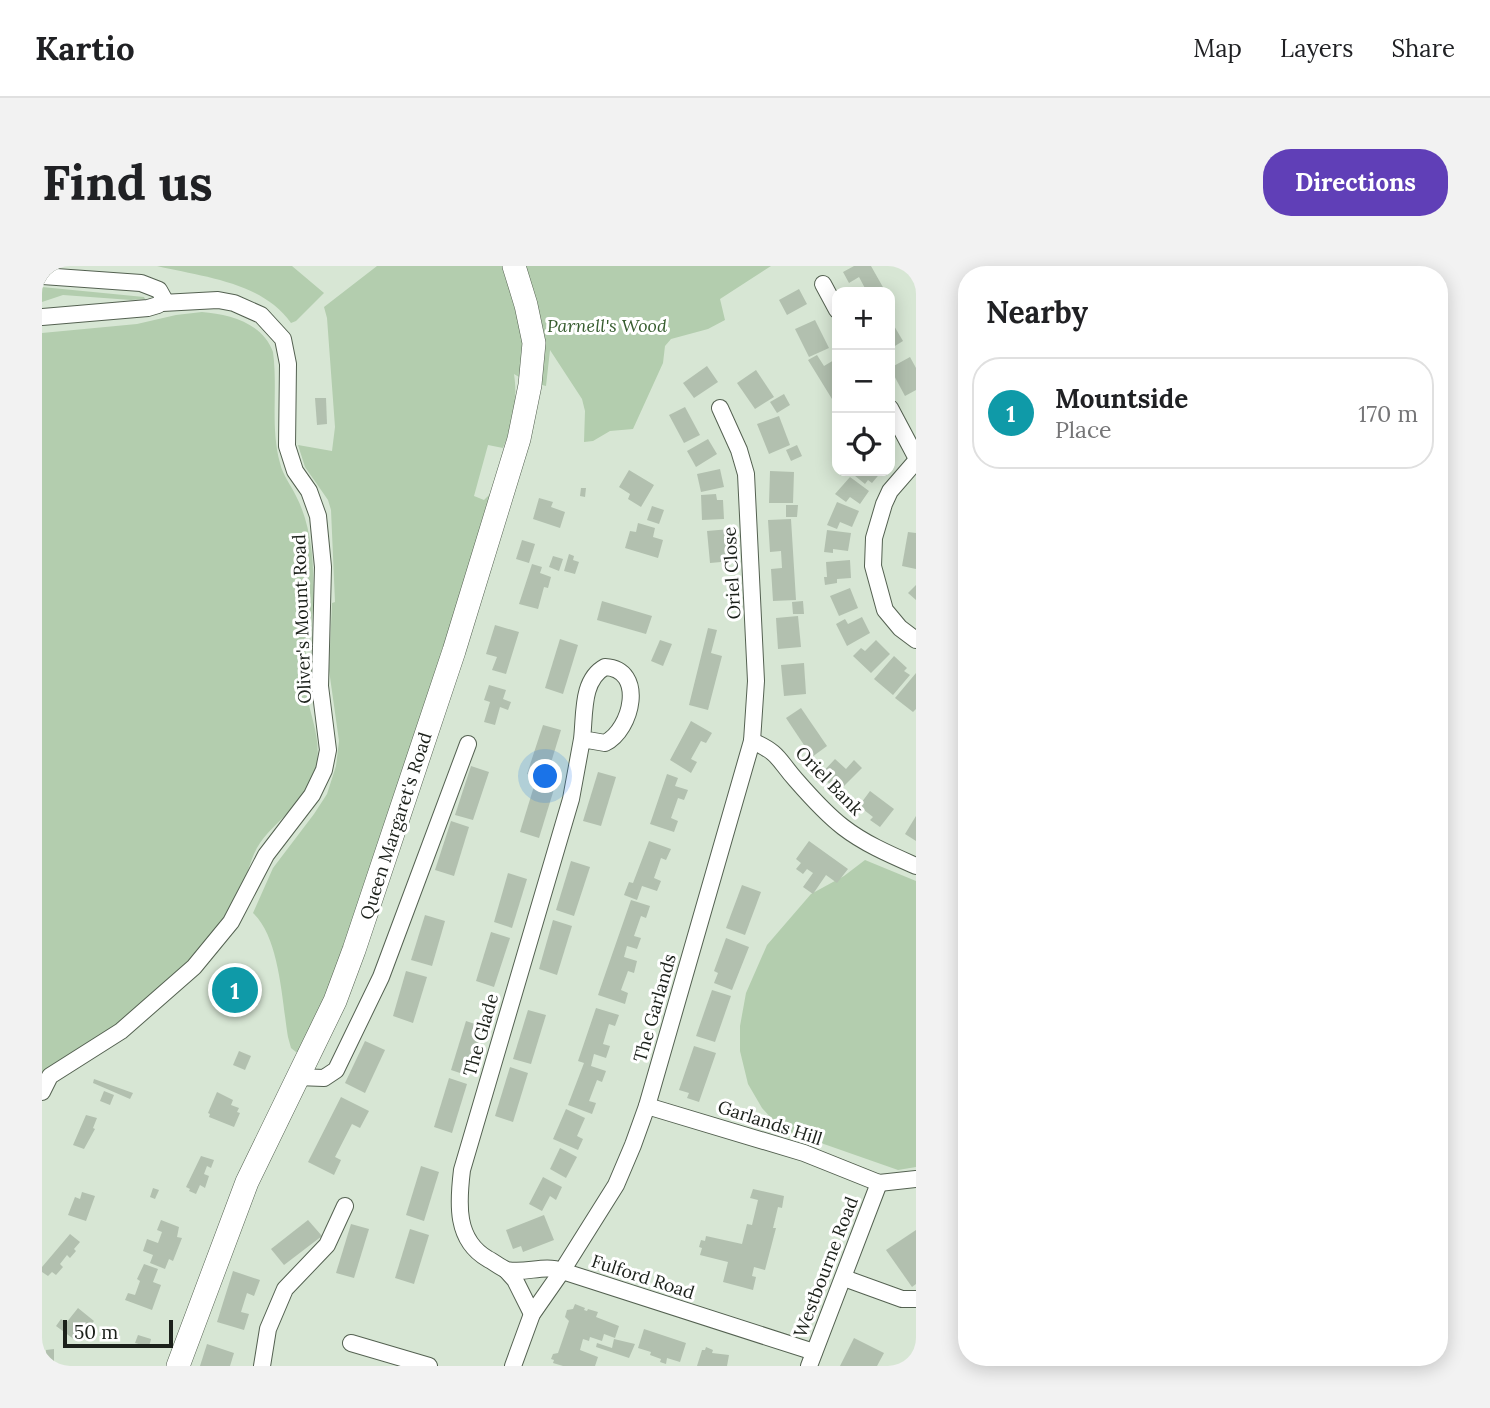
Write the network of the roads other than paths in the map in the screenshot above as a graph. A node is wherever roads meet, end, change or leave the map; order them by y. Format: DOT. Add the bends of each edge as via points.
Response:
graph roads {
  1 [pos="514,266"];
  2 [pos="42,276"];
  3 [pos="823,284"];
  4 [pos="832,301"];
  5 [pos="162,303"];
  6 [pos="42,317"];
  7 [pos="720,408"];
  8 [pos="893,413"];
  9 [pos="916,459"];
  10 [pos="916,639"];
  11 [pos="582,739"];
  12 [pos="752,741"];
  13 [pos="468,744"];
  14 [pos="916,866"];
  15 [pos="297,1077"];
  16 [pos="46,1078"];
  17 [pos="42,1092"];
  18 [pos="647,1106"];
  19 [pos="916,1179"];
  20 [pos="879,1183"];
  21 [pos="345,1206"];
  22 [pos="506,1269"];
  23 [pos="562,1271"];
  24 [pos="844,1278"];
  25 [pos="916,1299"];
  26 [pos="532,1314"];
  27 [pos="351,1343"];
  28 [pos="811,1359"];
  29 [pos="178,1366"];
  30 [pos="262,1366"];
  31 [pos="429,1366"];
  32 [pos="513,1366"];
  1 -- 15 [label="main road, Queen Margaret's Road" via="534,343 519,439 378,884 335,1001"];
  2 -- 5 [label="street" via="149,285 164,295"];
  3 -- 4 [label="street"];
  5 -- 6 [label="street, Oliver's Mount Road"];
  5 -- 16 [label="street, Oliver's Mount Road" via="234,303 261,316 283,339 288,364 287,446 318,516 323,567 320,686 328,750 312,795 266,855 231,922 194,967 121,1031"];
  7 -- 12 [label="street, Oriel Close" via="746,474 756,681"];
  8 -- 9 [label="street"];
  9 -- 10 [label="street" via="884,505 874,538 873,566 885,610"];
  11 -- 11 [label="street, The Glade" via="590,680 604,667 619,670 632,687 620,733 605,743"];
  11 -- 22 [label="street, The Glade" via="571,799 462,1170 458,1199 462,1230 476,1252"];
  12 -- 14 [label="street, Oriel Bank" via="771,749 842,827 874,848"];
  12 -- 18 [label="street, The Garlands"];
  13 -- 15 [label="street" via="380,977 337,1070 324,1078"];
  15 -- 29 [label="main road, Queen Margaret's Road" via="247,1182"];
  16 -- 17 [label="street, Oliver's Mount Road"];
  18 -- 20 [label="street, Garlands Hill" via="804,1153"];
  18 -- 23 [label="street, The Garlands" via="616,1185"];
  19 -- 20 [label="street"];
  20 -- 24 [label="street, Westbourne Road"];
  21 -- 30 [label="street" via="327,1245 285,1289 268,1329"];
  22 -- 23 [label="street" via="552,1267"];
  22 -- 26 [label="street"];
  23 -- 26 [label="street"];
  23 -- 28 [label="street, Fulford Road"];
  24 -- 25 [label="street" via="902,1299"];
  24 -- 28 [label="street, Westbourne Road"];
  26 -- 32 [label="street"];
  27 -- 31 [label="street"];
}
